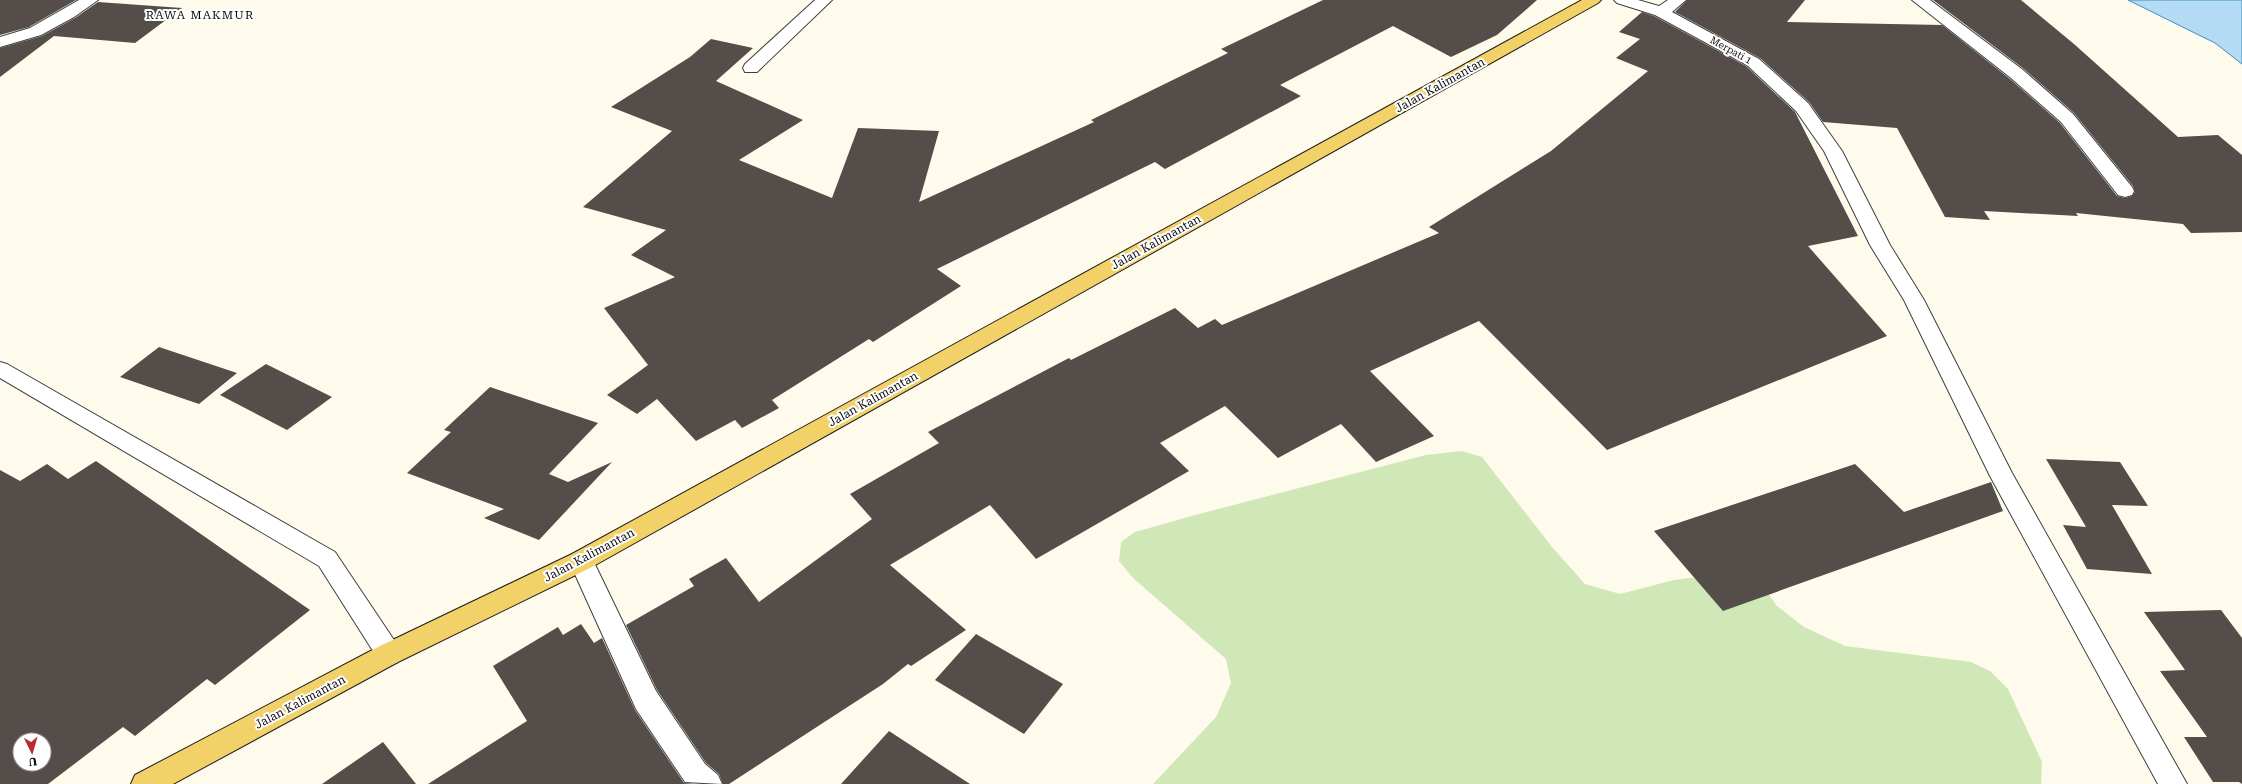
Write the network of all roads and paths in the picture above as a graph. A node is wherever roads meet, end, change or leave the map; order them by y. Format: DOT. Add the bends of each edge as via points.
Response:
graph roads {
  1 [pos="90,0"];
  2 [pos="824,0"];
  3 [pos="1593,0"];
  4 [pos="1622,0"];
  5 [pos="1678,0"];
  6 [pos="1920,0"];
  7 [pos="1661,12"];
  8 [pos="0,42"];
  9 [pos="751,68"];
  10 [pos="2125,191"];
  11 [pos="0,369"];
  12 [pos="581,561"];
  13 [pos="389,654"];
  14 [pos="145,784"];
  15 [pos="708,784"];
  16 [pos="2173,784"];
  1 -- 8 [label="street" via="50,26 26,37"];
  2 -- 9 [label="street"];
  3 -- 12 [label="main road, Jalan Kalimantan"];
  4 -- 7 [label="street, Merpati 1"];
  5 -- 7 [label="street"];
  6 -- 10 [label="street" via="2017,74 2067,118"];
  7 -- 16 [label="street, Merpati 1" via="1753,62 1802,107 1833,151 1880,245 1914,300 2002,476"];
  11 -- 13 [label="lane" via="328,559"];
  12 -- 13 [label="main road, Jalan Kalimantan"];
  12 -- 15 [label="street" via="646,700 695,773"];
  13 -- 14 [label="main road, Jalan Kalimantan"];
}
